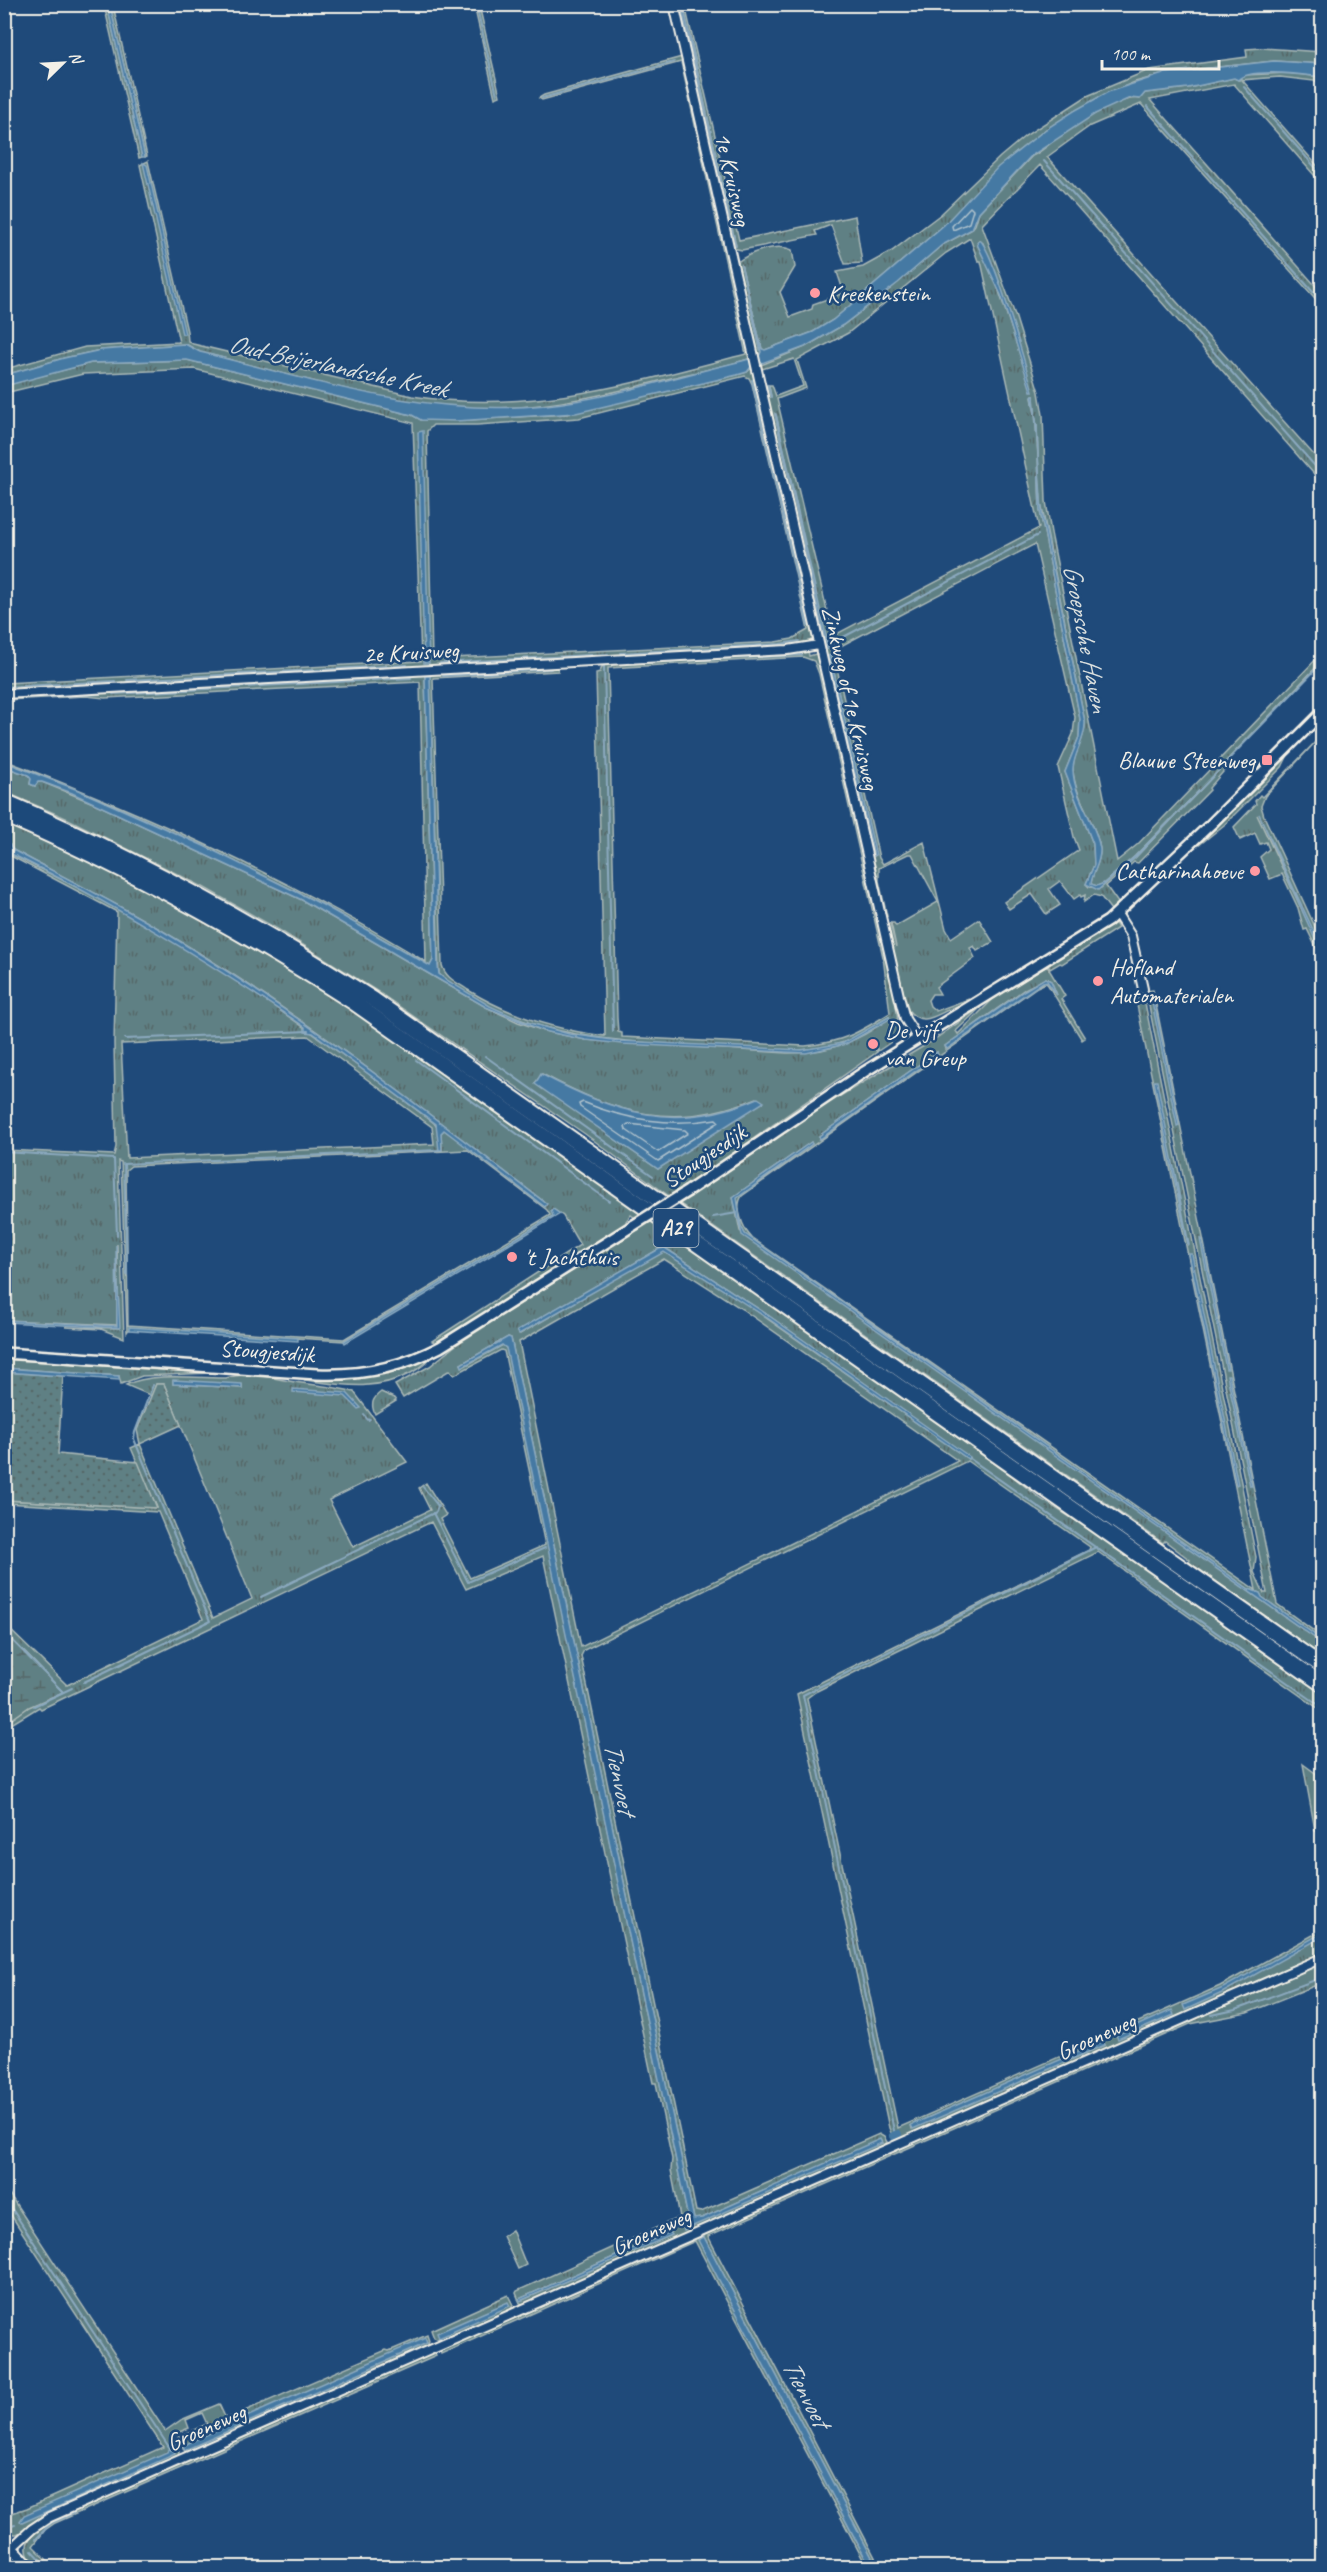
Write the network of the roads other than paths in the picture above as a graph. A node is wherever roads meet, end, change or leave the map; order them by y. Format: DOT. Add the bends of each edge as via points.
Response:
graph roads {
  1 [pos="674,4"];
  2 [pos="755,362"];
  3 [pos="819,645"];
  4 [pos="4,693"];
  5 [pos="1323,713"];
  6 [pos="4,801"];
  7 [pos="4,815"];
  8 [pos="1117,914"];
  9 [pos="1143,988"];
  10 [pos="918,1039"];
  11 [pos="4,1353"];
  12 [pos="1323,1665"];
  13 [pos="1323,1684"];
  14 [pos="1323,1958"];
  15 [pos="7,2548"];
  16 [pos="4,2561"];
  17 [pos="10,2568"];
  18 [pos="31,2568"];
  1 -- 2 [label="street, 1e Kruisweg"];
  2 -- 3 [label="street, Zinkweg of 1e Kruisweg"];
  3 -- 4 [label="street, 2e Kruisweg"];
  3 -- 10 [label="street, Zinkweg of 1e Kruisweg" via="901,1006"];
  5 -- 8 [label="street, Stougjesdijk"];
  6 -- 12 [label="highway, A29" via="192,891 374,1000"];
  7 -- 13 [label="highway, A29" via="208,915 376,1017"];
  8 -- 9 [label="street" via="1131,936"];
  8 -- 10 [label="street, Stougjesdijk"];
  10 -- 11 [label="street, Stougjesdijk, bridge" via="688,1191 440,1347 410,1361 374,1370 317,1374"];
  14 -- 15 [label="street, Groeneweg" via="50,2517"];
  15 -- 18 [label="main road"];
  16 -- 17 [label="street"];
}
